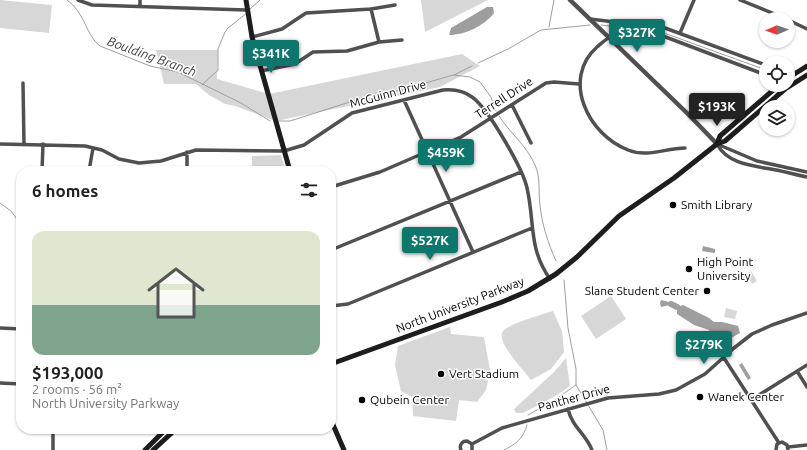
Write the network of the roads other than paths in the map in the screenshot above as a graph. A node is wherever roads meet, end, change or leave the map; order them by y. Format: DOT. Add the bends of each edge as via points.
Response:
graph roads {
  1 [pos="78,0"];
  2 [pos="140,0"];
  3 [pos="246,0"];
  4 [pos="570,0"];
  5 [pos="694,0"];
  6 [pos="740,0"];
  7 [pos="395,5"];
  8 [pos="140,7"];
  9 [pos="371,9"];
  10 [pos="246,10"];
  11 [pos="770,12"];
  12 [pos="589,19"];
  13 [pos="795,23"];
  14 [pos="807,29"];
  15 [pos="680,33"];
  16 [pos="252,37"];
  17 [pos="609,37"];
  18 [pos="402,40"];
  19 [pos="379,42"];
  20 [pos="759,62"];
  21 [pos="807,66"];
  22 [pos="261,71"];
  23 [pos="759,73"];
  24 [pos="795,74"];
  25 [pos="807,75"];
  26 [pos="24,83"];
  27 [pos="580,84"];
  28 [pos="770,92"];
  29 [pos="404,100"];
  30 [pos="512,105"];
  31 [pos="490,119"];
  32 [pos="531,143"];
  33 [pos="0,144"];
  34 [pos="43,144"];
  35 [pos="717,144"];
  36 [pos="24,145"];
  37 [pos="94,148"];
  38 [pos="685,148"];
  39 [pos="284,150"];
  40 [pos="187,152"];
  41 [pos="428,153"];
  42 [pos="42,166"];
  43 [pos="90,166"];
  44 [pos="187,166"];
  45 [pos="289,166"];
  46 [pos="521,172"];
  47 [pos="807,172"];
  48 [pos="807,177"];
  49 [pos="336,185"];
  50 [pos="450,201"];
  51 [pos="532,228"];
  52 [pos="336,248"];
  53 [pos="473,252"];
  54 [pos="550,279"];
  55 [pos="336,305"];
  56 [pos="807,313"];
  57 [pos="0,328"];
  58 [pos="16,329"];
  59 [pos="724,358"];
  60 [pos="336,362"];
  61 [pos="807,365"];
  62 [pos="797,371"];
  63 [pos="0,384"];
  64 [pos="16,384"];
  65 [pos="807,387"];
  66 [pos="751,400"];
  67 [pos="568,409"];
  68 [pos="336,432"];
  69 [pos="53,434"];
  70 [pos="161,434"];
  71 [pos="163,434"];
  72 [pos="170,434"];
  73 [pos="779,443"];
  74 [pos="472,444"];
  75 [pos="807,445"];
  76 [pos="146,449"];
  77 [pos="153,449"];
  78 [pos="459,449"];
  79 [pos="788,449"];
  80 [pos="53,450"];
  81 [pos="344,450"];
  82 [pos="472,450"];
  83 [pos="592,450"];
  84 [pos="776,450"];
  1 -- 8 [label="street" via="92,5"];
  2 -- 8 [label="street"];
  3 -- 10 [label="main road"];
  4 -- 12 [label="street"];
  5 -- 15 [label="street"];
  6 -- 11 [label="street"];
  7 -- 9 [label="street"];
  8 -- 10 [label="street"];
  9 -- 16 [label="street" via="306,13 282,29"];
  9 -- 19 [label="street"];
  10 -- 16 [label="main road"];
  12 -- 15 [label="street" via="660,27"];
  12 -- 17 [label="street"];
  13 -- 14 [label="street"];
  15 -- 20 [label="street"];
  16 -- 22 [label="main road"];
  17 -- 23 [label="street" via="615,34 634,33 663,36"];
  17 -- 27 [label="street" via="586,58"];
  17 -- 35 [label="street"];
  18 -- 19 [label="street"];
  19 -- 22 [label="street" via="347,51 313,52 295,64"];
  21 -- 24 [label="main road"];
  22 -- 39 [label="main road"];
  25 -- 35 [label="main road, North University Parkway" via="785,89 725,141"];
  26 -- 36 [label="street"];
  27 -- 30 [label="street, Terrell Drive" via="546,83"];
  27 -- 38 [label="street" via="583,102 592,120 620,147 643,154"];
  28 -- 35 [label="main road, North University Parkway" via="720,136"];
  29 -- 31 [label="street, McGuinn Drive" via="443,90 458,90 476,100"];
  29 -- 39 [label="street, McGuinn Drive" via="352,113 304,145"];
  29 -- 41 [label="street"];
  30 -- 31 [label="street, Terrell Drive"];
  30 -- 32 [label="street"];
  31 -- 41 [label="street, Terrell Drive" via="462,137"];
  31 -- 46 [label="street, McGuinn Drive"];
  33 -- 36 [label="street, McGuinn Drive"];
  34 -- 36 [label="street, McGuinn Drive"];
  34 -- 37 [label="street, McGuinn Drive"];
  34 -- 42 [label="street"];
  35 -- 47 [label="street" via="757,161"];
  35 -- 48 [label="street" via="727,156 748,165"];
  35 -- 54 [label="main road, North University Parkway" via="619,216"];
  37 -- 40 [label="street, McGuinn Drive" via="119,159 140,163"];
  37 -- 43 [label="street"];
  39 -- 40 [label="street, McGuinn Drive"];
  39 -- 45 [label="main road"];
  40 -- 44 [label="street"];
  41 -- 49 [label="street, Terrell Drive"];
  41 -- 50 [label="street"];
  46 -- 50 [label="street"];
  46 -- 51 [label="street, McGuinn Drive" via="528,194"];
  50 -- 52 [label="street"];
  50 -- 53 [label="street"];
  51 -- 53 [label="street"];
  51 -- 54 [label="street, McGuinn Drive" via="536,255"];
  53 -- 55 [label="street" via="348,304"];
  54 -- 60 [label="main road, North University Parkway" via="502,302"];
  56 -- 59 [label="street, Panther Drive" via="760,330 742,341"];
  57 -- 58 [label="street"];
  59 -- 66 [label="street"];
  59 -- 67 [label="street, Panther Drive" via="705,374 676,390 659,394 613,397"];
  61 -- 62 [label="street"];
  62 -- 65 [label="street"];
  62 -- 66 [label="street"];
  63 -- 64 [label="street"];
  66 -- 73 [label="street"];
  67 -- 74 [label="street, Panther Drive" via="502,428"];
  67 -- 83 [label="street" via="574,426 586,438"];
  68 -- 81 [label="main road"];
  69 -- 80 [label="street"];
  70 -- 76 [label="main road"];
  71 -- 77 [label="main road" via="153,445"];
  72 -- 77 [label="main road"];
  73 -- 79 [label="street" via="784,442"];
  73 -- 84 [label="street"];
  74 -- 78 [label="street, Panther Drive" via="464,441"];
  74 -- 82 [label="street"];
  75 -- 79 [label="street"];
}
